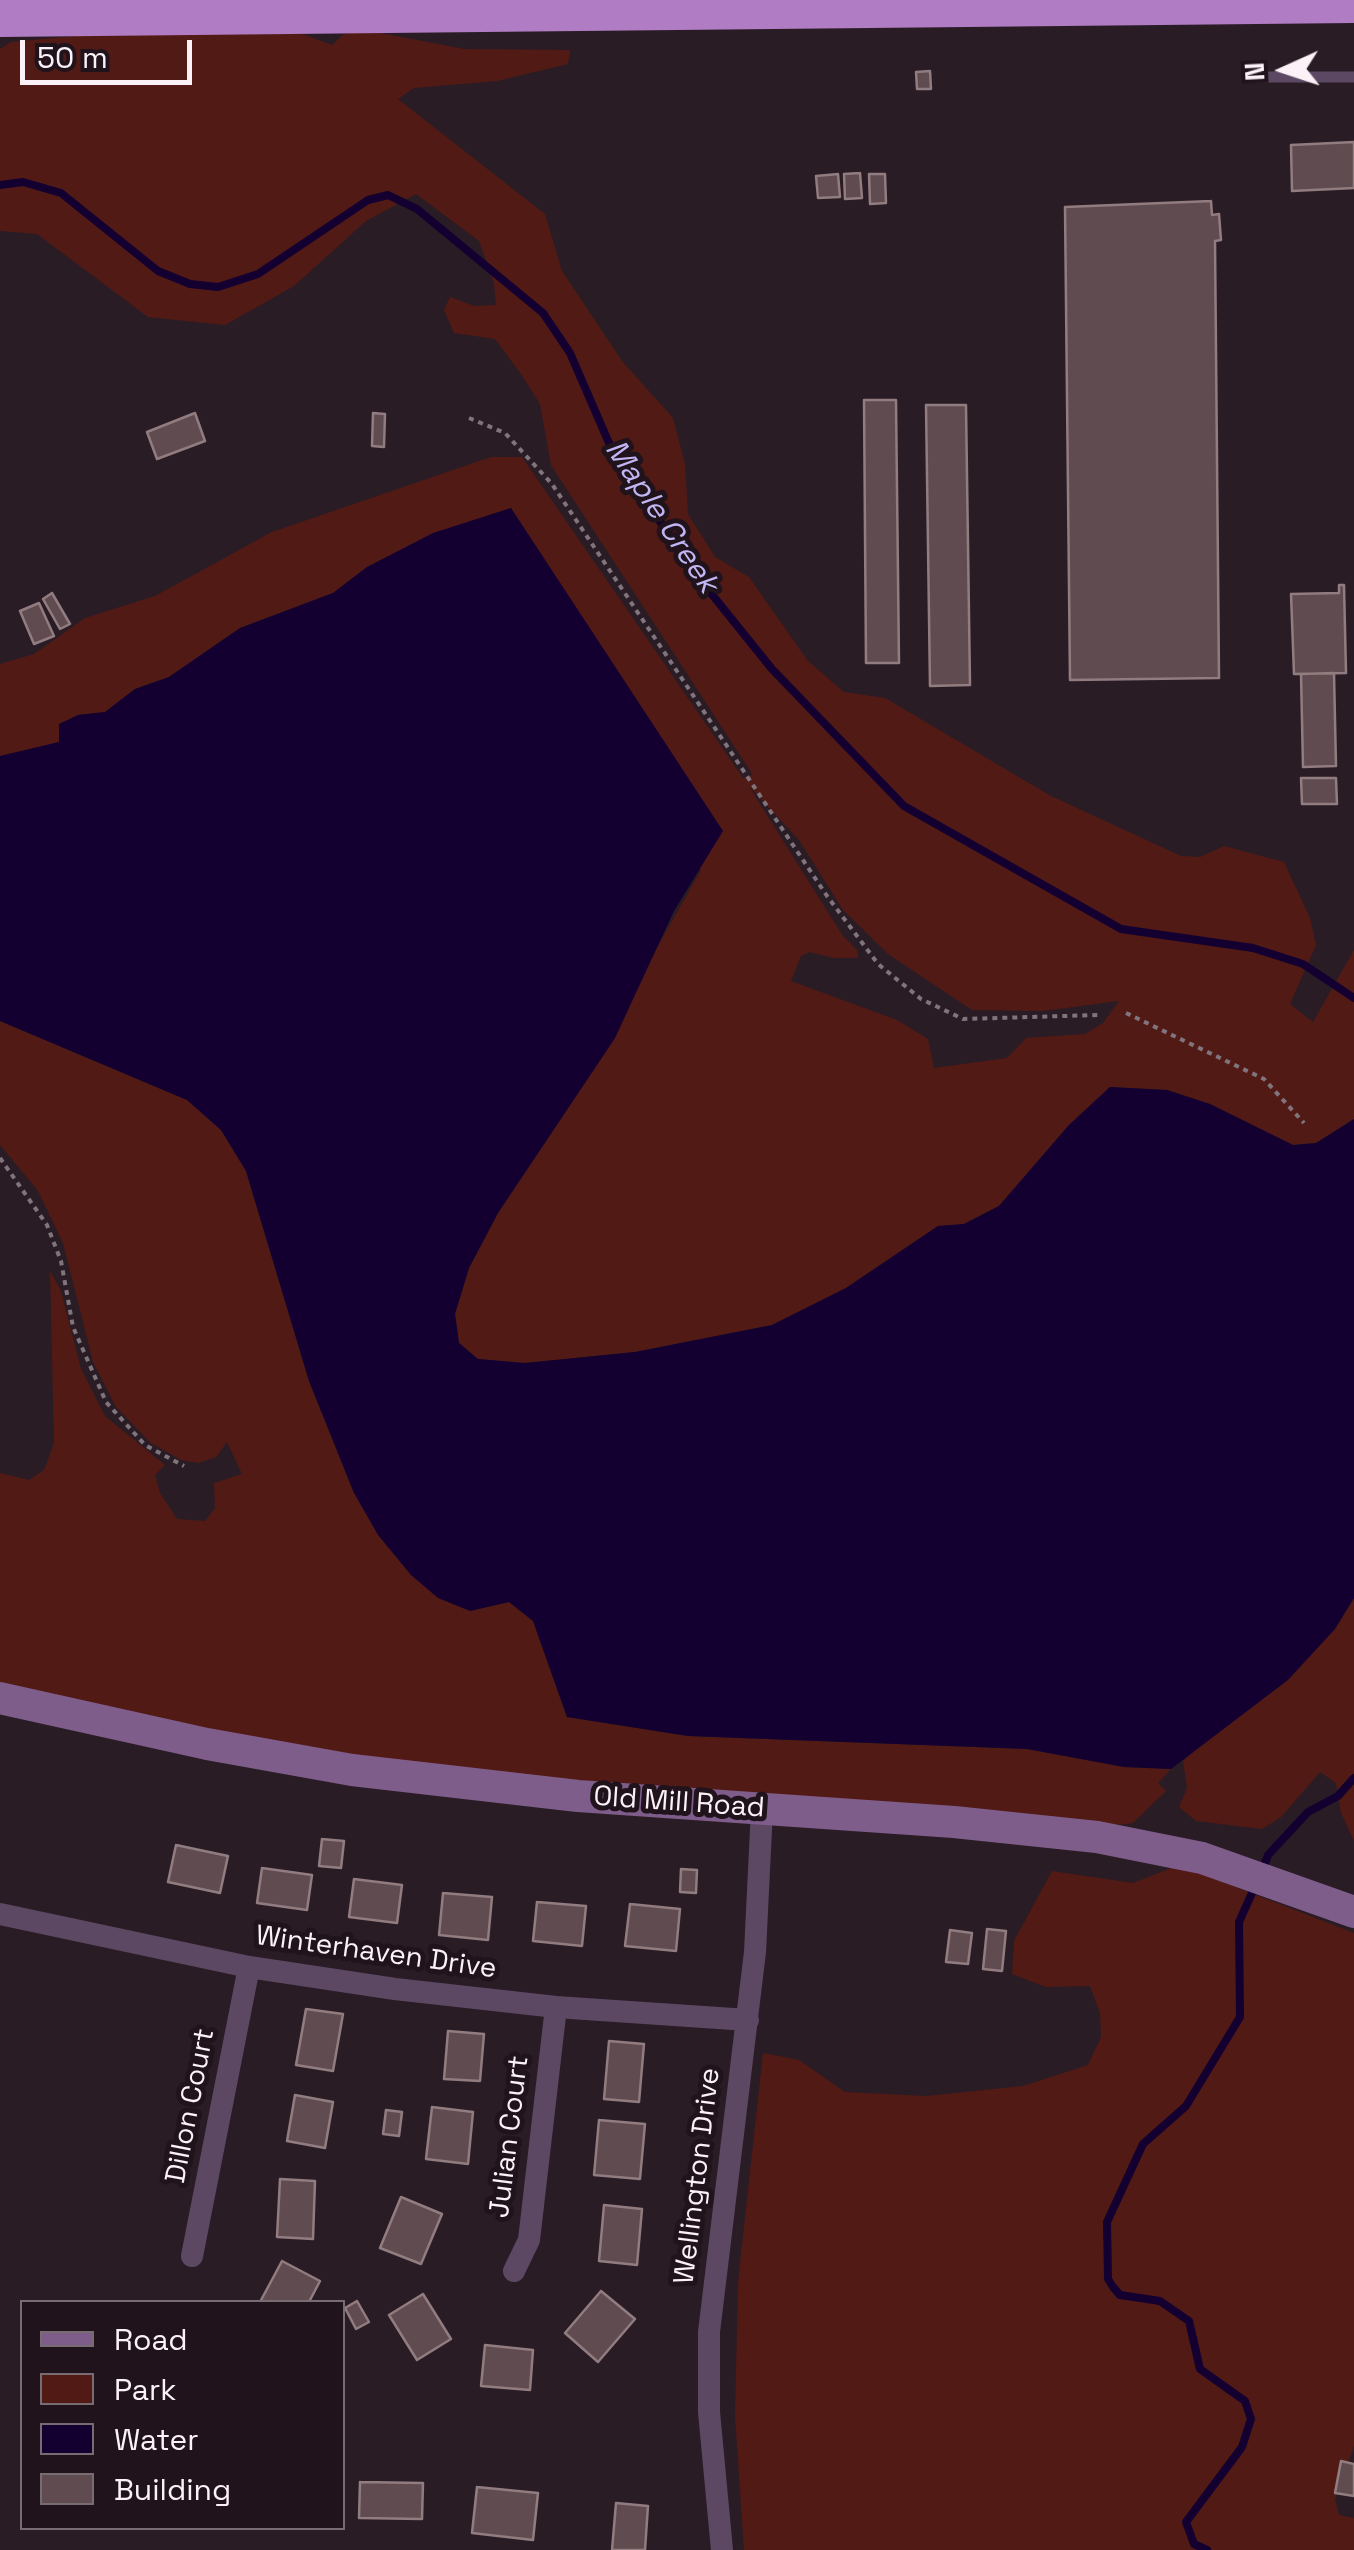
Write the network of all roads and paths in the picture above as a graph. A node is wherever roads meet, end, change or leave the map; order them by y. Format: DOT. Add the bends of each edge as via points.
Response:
graph roads {
  1 [pos="1354,2"];
  2 [pos="0,16"];
  3 [pos="1354,76"];
  4 [pos="1248,77"];
  5 [pos="469,418"];
  6 [pos="1126,1012"];
  7 [pos="1098,1015"];
  8 [pos="1304,1123"];
  9 [pos="0,1158"];
  10 [pos="184,1466"];
  11 [pos="0,1698"];
  12 [pos="762,1809"];
  13 [pos="1354,1912"];
  14 [pos="0,1914"];
  15 [pos="249,1967"];
  16 [pos="556,2007"];
  17 [pos="748,2020"];
  18 [pos="192,2256"];
  19 [pos="514,2271"];
  20 [pos="722,2550"];
  1 -- 2 [label="highway"];
  3 -- 4 [label="lane"];
  5 -- 7 [label="path" via="505,433 552,484 878,964 921,999 963,1019"];
  6 -- 8 [label="path" via="1264,1079"];
  9 -- 10 [label="path" via="47,1225 73,1326 106,1402 145,1445"];
  11 -- 12 [label="street, Old Mill Road" via="352,1770"];
  12 -- 13 [label="street, Old Mill Road" via="1026,1828 1202,1858"];
  12 -- 17 [label="street, Wellington Drive"];
  14 -- 15 [label="street, Winterhaven Drive"];
  15 -- 16 [label="street, Winterhaven Drive"];
  15 -- 18 [label="street, Dillon Court"];
  16 -- 17 [label="street, Winterhaven Drive"];
  16 -- 19 [label="street, Julian Court" via="528,2240"];
  17 -- 20 [label="street, Wellington Drive" via="709,2332"];
}
